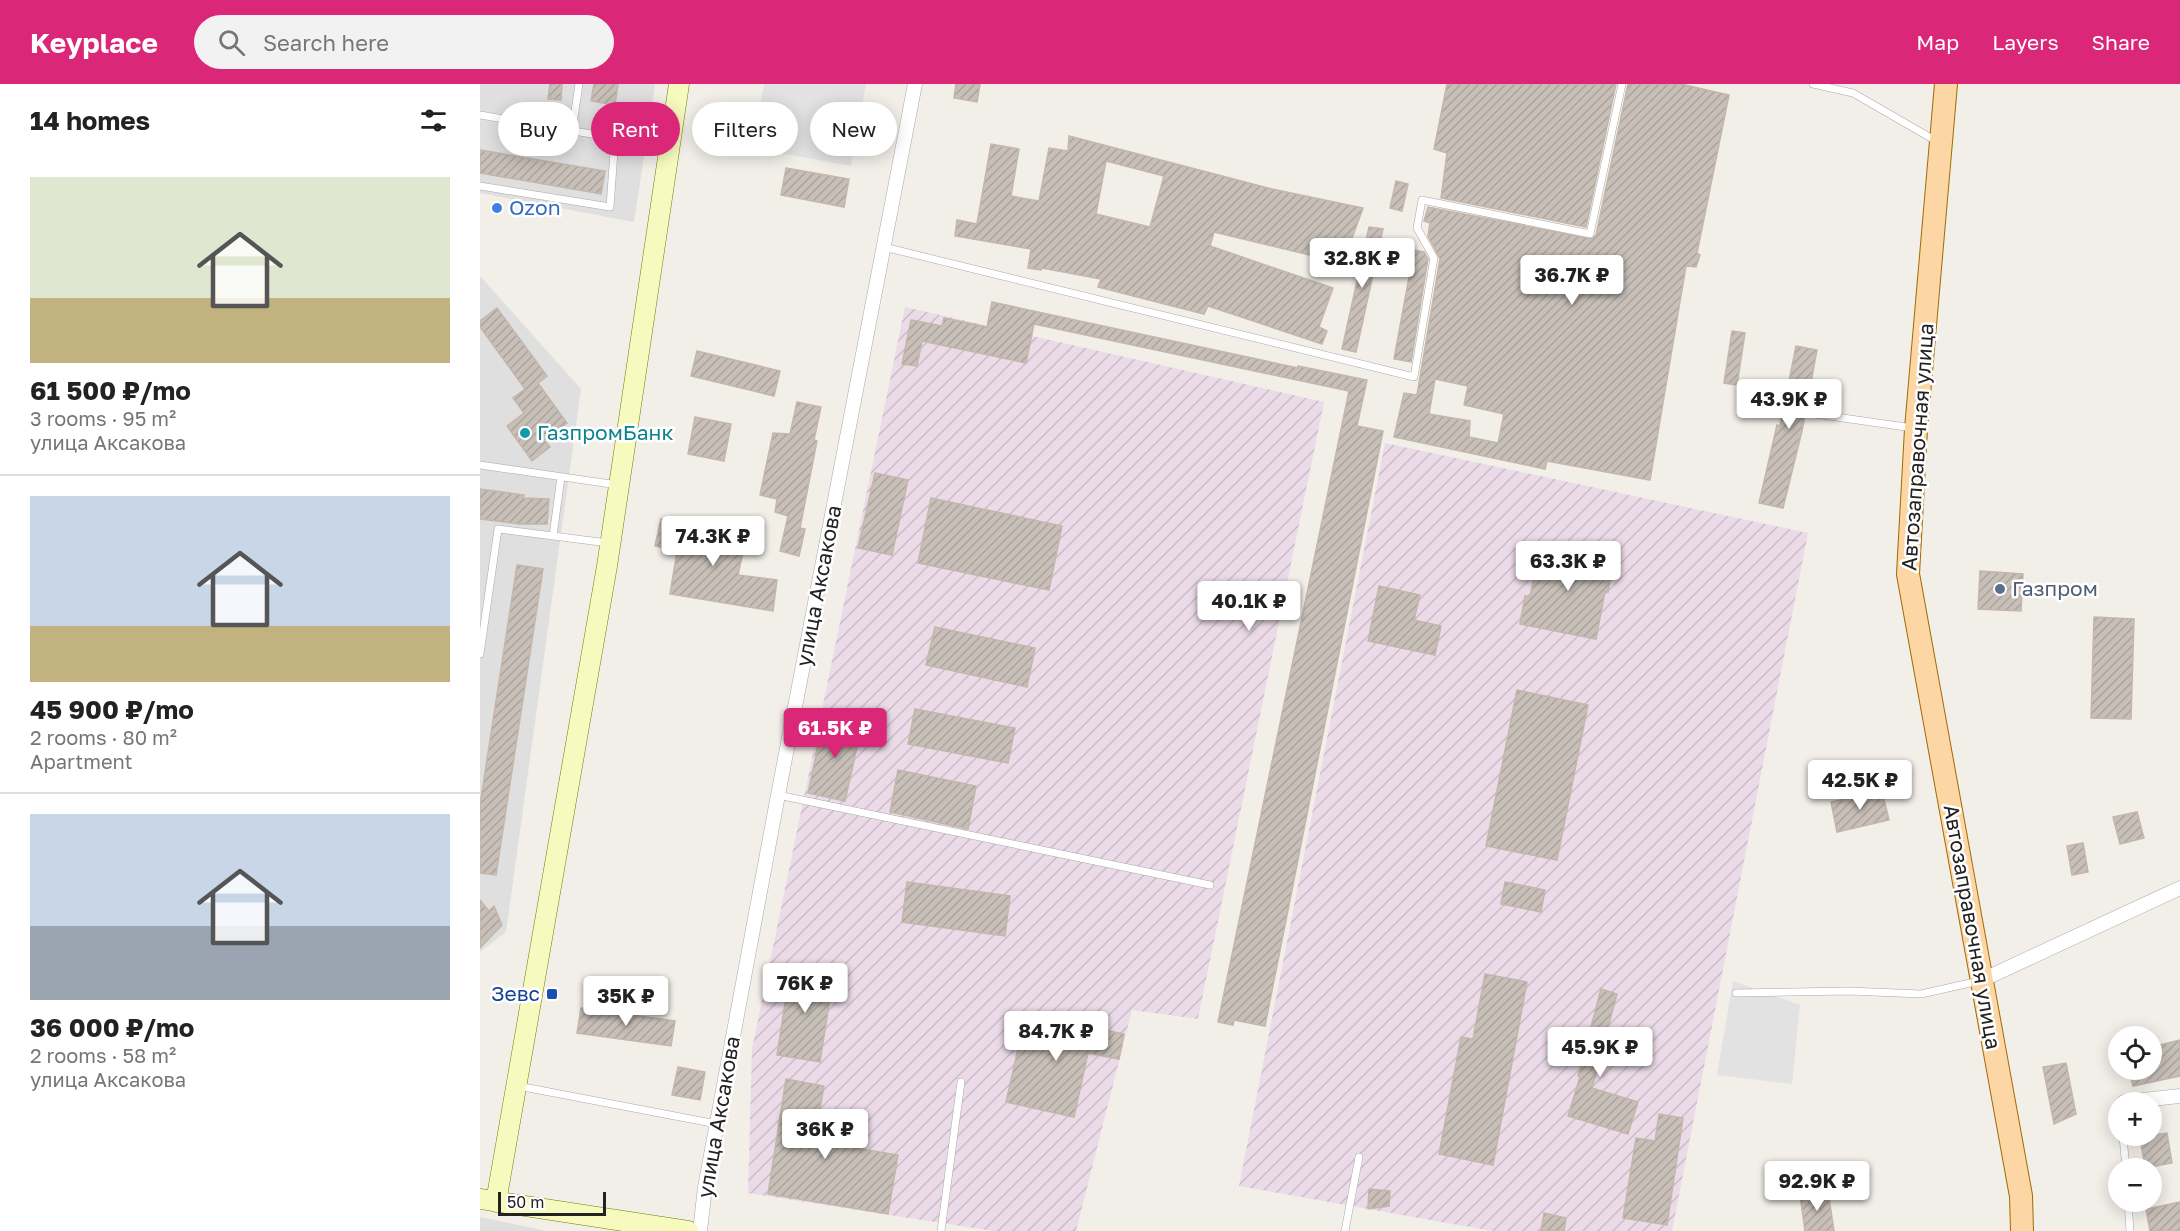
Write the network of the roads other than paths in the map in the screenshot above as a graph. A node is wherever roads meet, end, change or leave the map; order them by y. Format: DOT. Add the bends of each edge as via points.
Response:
graph roads {
  1 [pos="579,84"];
  2 [pos="679,84"];
  3 [pos="915,84"];
  4 [pos="1622,84"];
  5 [pos="1813,84"];
  6 [pos="1946,84"];
  7 [pos="576,102"];
  8 [pos="677,102"];
  9 [pos="480,115"];
  10 [pos="498,118"];
  11 [pos="1940,144"];
  12 [pos="614,156"];
  13 [pos="669,156"];
  14 [pos="480,186"];
  15 [pos="884,248"];
  16 [pos="1815,414"];
  17 [pos="1916,429"];
  18 [pos="480,465"];
  19 [pos="561,477"];
  20 [pos="618,485"];
  21 [pos="553,536"];
  22 [pos="610,543"];
  23 [pos="480,654"];
  24 [pos="778,795"];
  25 [pos="1210,885"];
  26 [pos="2180,888"];
  27 [pos="1982,980"];
  28 [pos="1736,993"];
  29 [pos="961,1082"];
  30 [pos="516,1085"];
  31 [pos="2180,1096"];
  32 [pos="2162,1098"];
  33 [pos="717,1125"];
  34 [pos="1359,1157"];
  35 [pos="488,1200"];
  36 [pos="2129,1212"];
  37 [pos="2028,1223"];
  38 [pos="687,1231"];
  39 [pos="941,1231"];
  40 [pos="1345,1231"];
  41 [pos="2130,1231"];
  1 -- 7 [label="lane"];
  2 -- 8 [label="main road"];
  3 -- 15 [label="street, улица Аксакова"];
  4 -- 15 [label="lane" via="1590,234 1422,200 1417,228 1434,258 1414,378"];
  5 -- 11 [label="lane" via="1853,93"];
  6 -- 11 [label="main road, Автозаправочная улица"];
  9 -- 10 [label="lane"];
  11 -- 17 [label="main road, Автозаправочная улица"];
  12 -- 14 [label="lane" via="610,207"];
  13 -- 20 [label="main road"];
  15 -- 24 [label="street, улица Аксакова"];
  16 -- 17 [label="lane"];
  17 -- 27 [label="main road, Автозаправочная улица" via="1908,574"];
  18 -- 19 [label="lane"];
  19 -- 20 [label="lane"];
  19 -- 21 [label="lane"];
  20 -- 22 [label="main road"];
  21 -- 22 [label="lane"];
  21 -- 23 [label="lane" via="498,529"];
  22 -- 30 [label="main road"];
  24 -- 25 [label="lane"];
  24 -- 33 [label="street, улица Аксакова"];
  26 -- 27 [label="street"];
  27 -- 28 [label="lane" via="1921,994"];
  27 -- 37 [label="main road, Автозаправочная улица"];
  29 -- 39 [label="lane"];
  30 -- 33 [label="lane"];
  30 -- 35 [label="main road"];
  31 -- 32 [label="street"];
  33 -- 38 [label="street, улица Аксакова" via="705,1188"];
  34 -- 40 [label="lane"];
  35 -- 38 [label="main road"];
  36 -- 41 [label="lane"];
}
